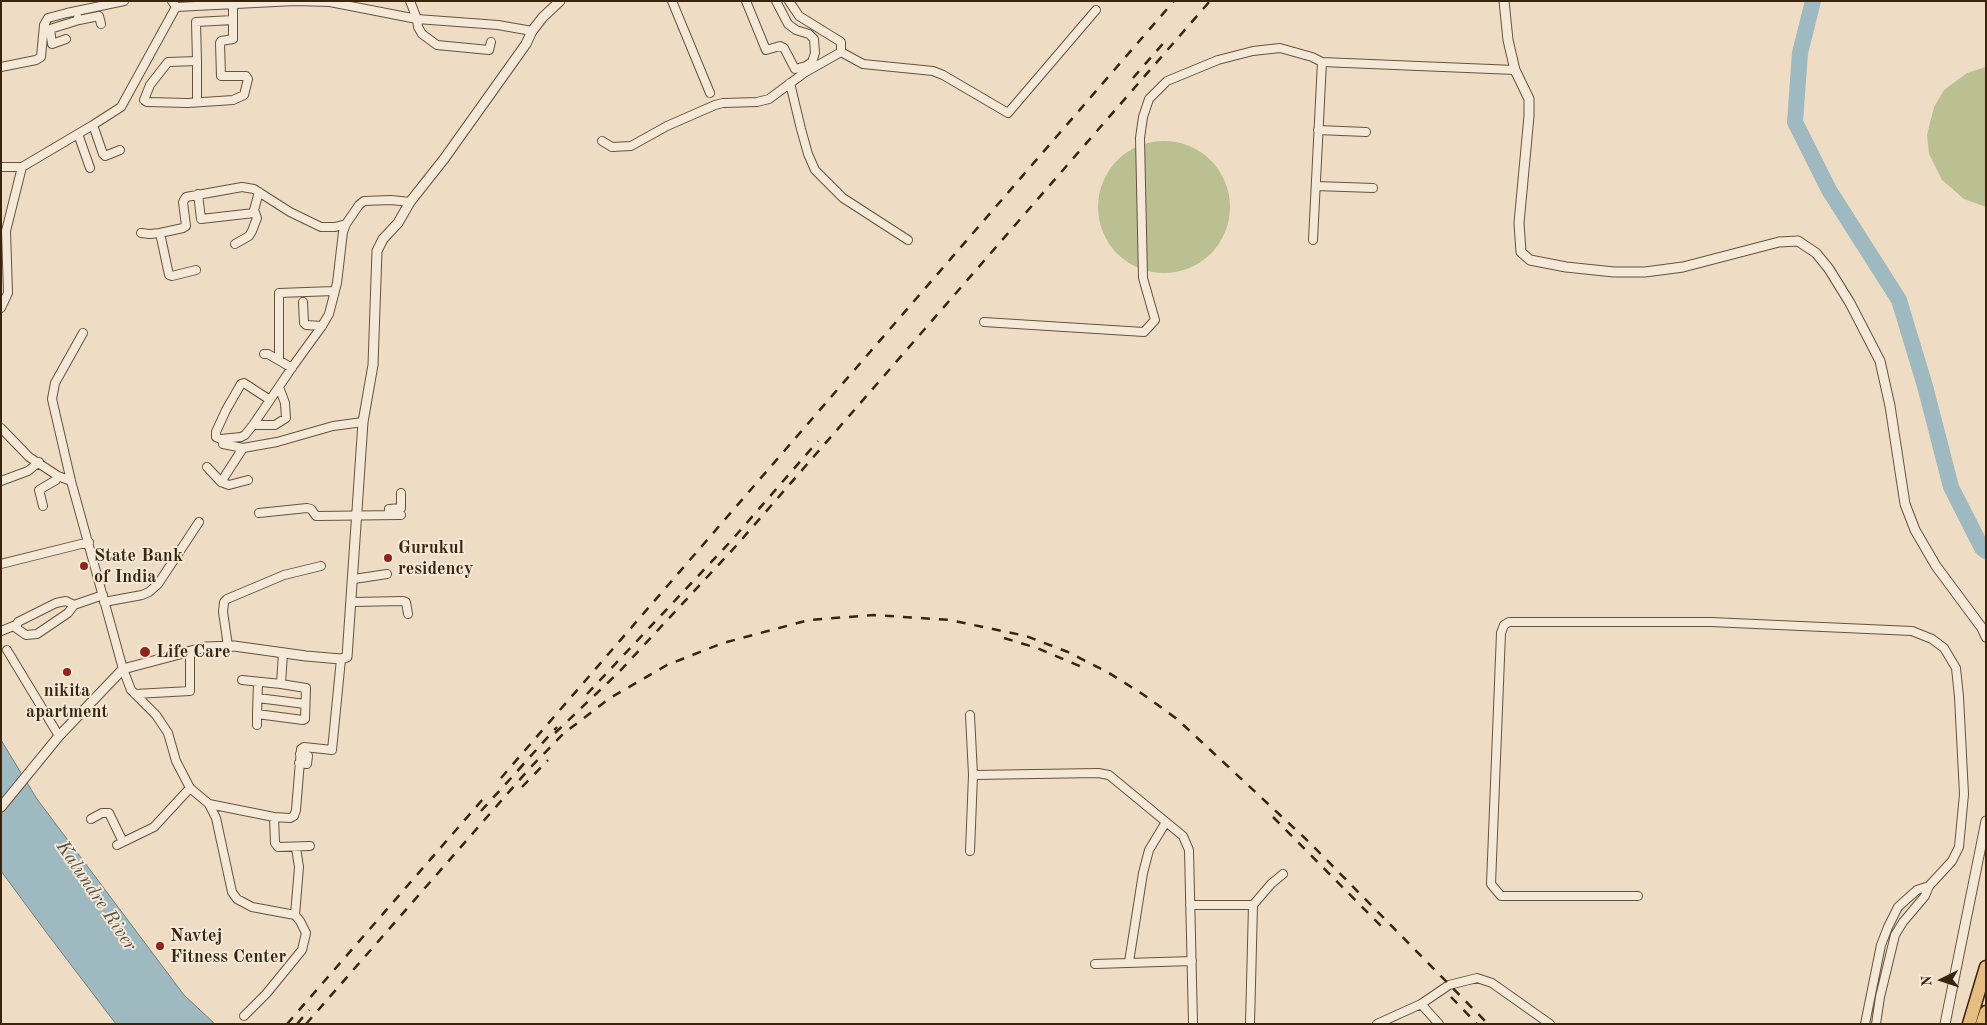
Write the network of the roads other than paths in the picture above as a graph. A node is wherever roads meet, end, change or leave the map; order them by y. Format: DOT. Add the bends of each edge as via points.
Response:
graph roads {
  1 [pos="124,1"];
  2 [pos="410,1"];
  3 [pos="560,1"];
  4 [pos="672,1"];
  5 [pos="746,1"];
  6 [pos="776,1"];
  7 [pos="789,1"];
  8 [pos="1504,1"];
  9 [pos="174,4"];
  10 [pos="234,5"];
  11 [pos="197,6"];
  12 [pos="1096,10"];
  13 [pos="77,11"];
  14 [pos="67,13"];
  15 [pos="56,16"];
  16 [pos="417,19"];
  17 [pos="79,20"];
  18 [pos="233,20"];
  19 [pos="196,22"];
  20 [pos="68,23"];
  21 [pos="101,24"];
  22 [pos="58,26"];
  23 [pos="532,31"];
  24 [pos="491,42"];
  25 [pos="841,52"];
  26 [pos="197,60"];
  27 [pos="1322,62"];
  28 [pos="1,67"];
  29 [pos="1514,70"];
  30 [pos="790,83"];
  31 [pos="710,93"];
  32 [pos="197,101"];
  33 [pos="93,125"];
  34 [pos="1318,130"];
  35 [pos="1366,132"];
  36 [pos="96,135"];
  37 [pos="79,138"];
  38 [pos="602,141"];
  39 [pos="120,150"];
  40 [pos="1,167"];
  41 [pos="22,167"];
  42 [pos="90,168"];
  43 [pos="1316,186"];
  44 [pos="1373,188"];
  45 [pos="259,192"];
  46 [pos="198,194"];
  47 [pos="410,202"];
  48 [pos="254,213"];
  49 [pos="346,224"];
  50 [pos="141,233"];
  51 [pos="160,233"];
  52 [pos="908,240"];
  53 [pos="1313,240"];
  54 [pos="235,244"];
  55 [pos="196,270"];
  56 [pos="334,291"];
  57 [pos="303,302"];
  58 [pos="1,308"];
  59 [pos="984,322"];
  60 [pos="322,326"];
  61 [pos="83,333"];
  62 [pos="264,354"];
  63 [pos="279,360"];
  64 [pos="292,368"];
  65 [pos="279,387"];
  66 [pos="270,400"];
  67 [pos="363,422"];
  68 [pos="253,425"];
  69 [pos="1,428"];
  70 [pos="223,444"];
  71 [pos="243,448"];
  72 [pos="38,462"];
  73 [pos="207,467"];
  74 [pos="58,476"];
  75 [pos="71,480"];
  76 [pos="248,480"];
  77 [pos="1,481"];
  78 [pos="221,482"];
  79 [pos="401,493"];
  80 [pos="43,506"];
  81 [pos="259,513"];
  82 [pos="358,515"];
  83 [pos="199,522"];
  84 [pos="88,542"];
  85 [pos="1,564"];
  86 [pos="321,566"];
  87 [pos="387,574"];
  88 [pos="354,579"];
  89 [pos="104,599"];
  90 [pos="352,602"];
  91 [pos="74,605"];
  92 [pos="408,614"];
  93 [pos="16,625"];
  94 [pos="1,631"];
  95 [pos="1986,637"];
  96 [pos="228,646"];
  97 [pos="8,650"];
  98 [pos="190,651"];
  99 [pos="284,653"];
  100 [pos="341,659"];
  101 [pos="123,669"];
  102 [pos="242,680"];
  103 [pos="258,682"];
  104 [pos="281,684"];
  105 [pos="136,694"];
  106 [pos="258,698"];
  107 [pos="305,704"];
  108 [pos="257,714"];
  109 [pos="970,716"];
  110 [pos="257,725"];
  111 [pos="59,736"];
  112 [pos="332,750"];
  113 [pos="331,760"];
  114 [pos="973,774"];
  115 [pos="190,788"];
  116 [pos="209,804"];
  117 [pos="1,807"];
  118 [pos="274,817"];
  119 [pos="90,819"];
  120 [pos="1986,821"];
  121 [pos="1166,822"];
  122 [pos="310,846"];
  123 [pos="296,848"];
  124 [pos="970,851"];
  125 [pos="1283,874"];
  126 [pos="1929,886"];
  127 [pos="1638,896"];
  128 [pos="1190,905"];
  129 [pos="1253,905"];
  130 [pos="295,915"];
  131 [pos="1192,961"];
  132 [pos="1129,962"];
  133 [pos="1095,964"];
  134 [pos="1986,967"];
  135 [pos="1421,1004"];
  136 [pos="1986,1012"];
  137 [pos="244,1016"];
  138 [pos="1193,1024"];
  139 [pos="1250,1024"];
  140 [pos="1377,1024"];
  141 [pos="1439,1024"];
  142 [pos="1550,1024"];
  143 [pos="1864,1024"];
  144 [pos="1876,1024"];
  145 [pos="1945,1024"];
  146 [pos="1969,1024"];
  147 [pos="1982,1024"];
  1 -- 13 [label="street"];
  2 -- 16 [label="street"];
  3 -- 23 [label="street"];
  4 -- 31 [label="street"];
  5 -- 6 [label="street" via="766,50 780,46 795,69 806,66 812,62 815,53 814,39 788,24"];
  7 -- 25 [label="street" via="800,16 841,42"];
  8 -- 29 [label="street"];
  9 -- 11 [label="street"];
  9 -- 33 [label="street" via="120,106"];
  10 -- 11 [label="street"];
  10 -- 16 [label="street" via="330,2"];
  10 -- 18 [label="street"];
  11 -- 19 [label="street"];
  12 -- 25 [label="street" via="1008,113 933,71 864,64"];
  13 -- 14 [label="street"];
  13 -- 17 [label="street"];
  14 -- 15 [label="street"];
  14 -- 20 [label="street"];
  15 -- 22 [label="street"];
  15 -- 28 [label="street" via="48,18 44,25 41,57"];
  16 -- 23 [label="street"];
  16 -- 24 [label="street" via="422,34 438,45 489,50"];
  17 -- 20 [label="street"];
  17 -- 21 [label="street" via="99,16"];
  18 -- 19 [label="street"];
  18 -- 32 [label="street" via="233,39 221,40 220,43 221,76 246,76 244,95 233,100"];
  19 -- 26 [label="street"];
  20 -- 22 [label="street"];
  20 -- 22 [label="street" via="68,35 50,43 50,29"];
  23 -- 47 [label="street" via="444,159"];
  25 -- 30 [label="street"];
  26 -- 32 [label="street"];
  26 -- 32 [label="street" via="168,62 150,85 144,100"];
  27 -- 29 [label="street"];
  27 -- 34 [label="street"];
  27 -- 59 [label="street" via="1280,48 1253,51 1218,60 1167,82 1149,99 1140,138 1142,243 1143,278 1155,320 1144,332"];
  29 -- 95 [label="street" via="1529,99 1519,223 1521,252 1530,260 1614,272 1646,272 1683,267 1779,242 1798,241 1816,253 1830,269 1880,361 1904,504 1915,530"];
  30 -- 38 [label="street" via="769,100 715,105 631,146 612,147"];
  30 -- 52 [label="street" via="815,170 843,198"];
  33 -- 36 [label="street"];
  33 -- 37 [label="street"];
  34 -- 35 [label="street"];
  34 -- 43 [label="street"];
  36 -- 37 [label="street"];
  36 -- 39 [label="street" via="105,156"];
  37 -- 41 [label="street"];
  37 -- 42 [label="street"];
  40 -- 41 [label="street"];
  41 -- 58 [label="street" via="6,231 8,293"];
  43 -- 44 [label="street"];
  43 -- 53 [label="street"];
  45 -- 46 [label="street" via="242,187"];
  45 -- 48 [label="street"];
  45 -- 49 [label="street" via="321,227"];
  46 -- 48 [label="street" via="201,219"];
  46 -- 51 [label="street" via="184,199 186,226"];
  47 -- 49 [label="street" via="364,201"];
  47 -- 67 [label="street" via="377,251 373,365"];
  48 -- 54 [label="street" via="257,218 249,236"];
  49 -- 56 [label="street"];
  50 -- 51 [label="street"];
  51 -- 55 [label="street" via="169,275"];
  56 -- 60 [label="street" via="329,314"];
  56 -- 63 [label="street" via="279,293"];
  57 -- 60 [label="street" via="304,323"];
  60 -- 64 [label="street"];
  61 -- 75 [label="street" via="55,383 52,398"];
  62 -- 63 [label="street"];
  63 -- 64 [label="street"];
  64 -- 65 [label="street"];
  65 -- 66 [label="street"];
  65 -- 68 [label="street" via="285,402 286,418 275,425"];
  66 -- 68 [label="street"];
  66 -- 68 [label="street" via="244,383 240,384 216,437 241,438"];
  67 -- 71 [label="street"];
  67 -- 82 [label="street"];
  69 -- 72 [label="street"];
  70 -- 71 [label="street"];
  71 -- 78 [label="street"];
  72 -- 74 [label="street"];
  72 -- 77 [label="street" via="28,472"];
  73 -- 78 [label="street"];
  74 -- 75 [label="street"];
  74 -- 80 [label="street" via="39,490"];
  75 -- 84 [label="street"];
  76 -- 78 [label="street" via="230,485"];
  79 -- 82 [label="street" via="401,508 396,513"];
  81 -- 82 [label="street" via="307,508 316,516"];
  82 -- 88 [label="street"];
  83 -- 89 [label="street" via="158,584 149,592 142,596"];
  84 -- 85 [label="street"];
  84 -- 89 [label="street"];
  86 -- 96 [label="street" via="284,575 227,599 223,612"];
  87 -- 88 [label="street"];
  88 -- 90 [label="street"];
  89 -- 91 [label="street"];
  89 -- 101 [label="street"];
  90 -- 92 [label="street" via="404,601"];
  90 -- 100 [label="street" via="347,657"];
  91 -- 93 [label="street" via="66,601 56,603"];
  91 -- 93 [label="street" via="37,634 26,635"];
  93 -- 94 [label="street"];
  96 -- 98 [label="street"];
  96 -- 99 [label="street"];
  97 -- 111 [label="street"];
  98 -- 101 [label="street"];
  98 -- 105 [label="street" via="190,691"];
  99 -- 100 [label="street"];
  99 -- 104 [label="street"];
  100 -- 112 [label="street"];
  101 -- 105 [label="street" via="131,690"];
  101 -- 111 [label="street"];
  102 -- 103 [label="street"];
  103 -- 104 [label="street"];
  103 -- 106 [label="street"];
  104 -- 107 [label="street" via="306,688"];
  105 -- 115 [label="street" via="168,733 176,761"];
  106 -- 107 [label="street"];
  106 -- 108 [label="street"];
  107 -- 108 [label="street" via="303,720"];
  108 -- 110 [label="street"];
  109 -- 114 [label="street"];
  111 -- 117 [label="street"];
  112 -- 113 [label="street"];
  112 -- 118 [label="street" via="301,749 294,816"];
  114 -- 121 [label="street" via="1109,775"];
  114 -- 124 [label="street"];
  115 -- 116 [label="street"];
  115 -- 119 [label="street" via="154,827 120,844 108,812"];
  116 -- 118 [label="street"];
  116 -- 130 [label="street" via="216,818 232,892 237,899 252,907"];
  118 -- 123 [label="street" via="275,843 278,847"];
  120 -- 145 [label="street"];
  121 -- 128 [label="street" via="1183,836 1188,850"];
  121 -- 132 [label="street" via="1149,850"];
  122 -- 123 [label="street"];
  123 -- 130 [label="street" via="299,867"];
  125 -- 129 [label="street"];
  126 -- 127 [label="street" via="1952,861 1958,847 1964,794 1956,668 1944,648 1932,639 1912,631 1711,622 1509,622 1501,633 1491,884 1501,896"];
  126 -- 143 [label="street" via="1917,890 1898,907 1888,927"];
  126 -- 144 [label="street" via="1895,935"];
  128 -- 129 [label="street"];
  128 -- 131 [label="street"];
  129 -- 139 [label="street"];
  130 -- 137 [label="street" via="306,933 302,950"];
  131 -- 132 [label="street"];
  131 -- 138 [label="street"];
  132 -- 133 [label="street"];
  134 -- 146 [label="highway"];
  135 -- 140 [label="street"];
  135 -- 141 [label="street"];
  135 -- 142 [label="street" via="1449,985 1477,978 1492,983"];
  136 -- 147 [label="highway"];
}
